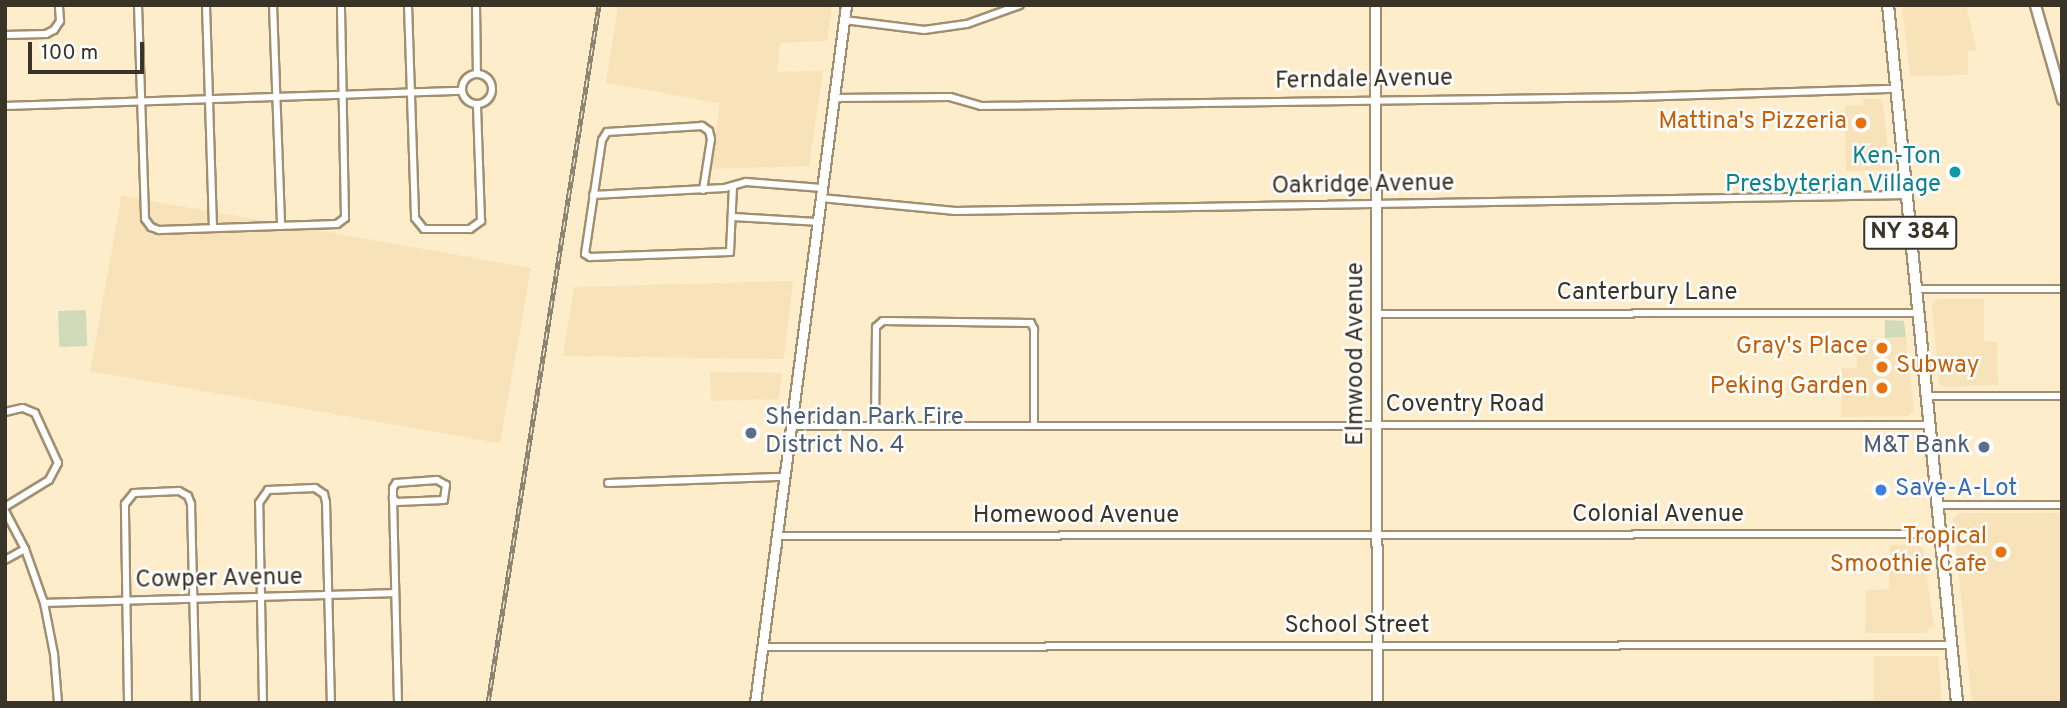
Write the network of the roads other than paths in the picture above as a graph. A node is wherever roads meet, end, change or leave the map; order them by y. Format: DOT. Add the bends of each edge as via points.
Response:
graph roads {
  1 [pos="59,5"];
  2 [pos="138,5"];
  3 [pos="206,5"];
  4 [pos="273,5"];
  5 [pos="341,5"];
  6 [pos="408,5"];
  7 [pos="476,5"];
  8 [pos="846,5"];
  9 [pos="1020,5"];
  10 [pos="1375,5"];
  11 [pos="1888,5"];
  12 [pos="2035,5"];
  13 [pos="844,20"];
  14 [pos="5,35"];
  15 [pos="2058,68"];
  16 [pos="477,73"];
  17 [pos="1896,89"];
  18 [pos="462,91"];
  19 [pos="411,93"];
  20 [pos="344,95"];
  21 [pos="276,97"];
  22 [pos="834,98"];
  23 [pos="209,99"];
  24 [pos="2062,99"];
  25 [pos="1376,100"];
  26 [pos="141,101"];
  27 [pos="477,104"];
  28 [pos="5,106"];
  29 [pos="733,187"];
  30 [pos="822,188"];
  31 [pos="703,190"];
  32 [pos="593,195"];
  33 [pos="1907,195"];
  34 [pos="821,198"];
  35 [pos="1375,205"];
  36 [pos="732,217"];
  37 [pos="818,222"];
  38 [pos="281,226"];
  39 [pos="213,228"];
  40 [pos="1916,289"];
  41 [pos="2062,289"];
  42 [pos="1918,313"];
  43 [pos="1376,314"];
  44 [pos="1926,396"];
  45 [pos="2062,396"];
  46 [pos="5,412"];
  47 [pos="875,425"];
  48 [pos="1929,425"];
  49 [pos="791,426"];
  50 [pos="1034,426"];
  51 [pos="1377,426"];
  52 [pos="784,477"];
  53 [pos="608,483"];
  54 [pos="393,498"];
  55 [pos="1937,505"];
  56 [pos="2062,505"];
  57 [pos="5,509"];
  58 [pos="1940,534"];
  59 [pos="1377,535"];
  60 [pos="776,536"];
  61 [pos="25,550"];
  62 [pos="5,559"];
  63 [pos="396,593"];
  64 [pos="329,596"];
  65 [pos="261,598"];
  66 [pos="194,599"];
  67 [pos="127,601"];
  68 [pos="44,603"];
  69 [pos="1952,645"];
  70 [pos="1377,646"];
  71 [pos="762,647"];
  72 [pos="58,703"];
  73 [pos="128,703"];
  74 [pos="196,703"];
  75 [pos="263,703"];
  76 [pos="331,703"];
  77 [pos="398,703"];
  78 [pos="755,703"];
  79 [pos="1377,703"];
  80 [pos="1957,703"];
  1 -- 14 [label="street" via="60,21 54,30"];
  2 -- 26 [label="street"];
  3 -- 23 [label="street"];
  4 -- 21 [label="street"];
  5 -- 20 [label="street"];
  6 -- 19 [label="street"];
  7 -- 16 [label="street"];
  8 -- 13 [label="street"];
  9 -- 13 [label="street" via="967,24 924,30"];
  10 -- 25 [label="street, Elmwood Avenue"];
  11 -- 17 [label="main road, NY 384"];
  12 -- 15 [label="street"];
  13 -- 22 [label="street"];
  15 -- 24 [label="street"];
  16 -- 18 [label="street" via="468,76"];
  16 -- 27 [label="street" via="488,77 493,89 488,100"];
  17 -- 25 [label="street, Ferndale Avenue"];
  17 -- 33 [label="main road, NY 384"];
  18 -- 19 [label="street"];
  18 -- 27 [label="street" via="467,100"];
  19 -- 20 [label="street"];
  19 -- 27 [label="street" via="415,218 429,230 470,229 481,221"];
  20 -- 21 [label="street"];
  20 -- 38 [label="street" via="345,218 337,224"];
  21 -- 23 [label="street"];
  21 -- 38 [label="street"];
  22 -- 25 [label="street, Ferndale Avenue" via="950,97 981,106"];
  22 -- 30 [label="street"];
  23 -- 26 [label="street"];
  23 -- 39 [label="street"];
  25 -- 35 [label="street, Elmwood Avenue"];
  26 -- 28 [label="street"];
  26 -- 39 [label="street" via="147,224 159,230"];
  29 -- 30 [label="street" via="746,182"];
  29 -- 31 [label="street"];
  29 -- 36 [label="street"];
  30 -- 34 [label="street"];
  31 -- 32 [label="street"];
  31 -- 32 [label="street" via="711,139 709,131 698,125 607,132"];
  32 -- 36 [label="street" via="584,250 590,257 730,252"];
  33 -- 35 [label="street, Oakridge Avenue"];
  33 -- 40 [label="main road, NY 384"];
  34 -- 35 [label="street, Oakridge Avenue" via="955,211"];
  34 -- 37 [label="street"];
  35 -- 43 [label="street, Elmwood Avenue"];
  36 -- 37 [label="street"];
  37 -- 49 [label="street"];
  38 -- 39 [label="street"];
  40 -- 41 [label="street"];
  40 -- 42 [label="main road, NY 384"];
  42 -- 43 [label="street, Canterbury Lane"];
  42 -- 44 [label="main road, NY 384"];
  43 -- 51 [label="street, Elmwood Avenue"];
  44 -- 45 [label="street"];
  44 -- 48 [label="main road, NY 384"];
  46 -- 57 [label="street" via="23,408 35,413 58,463 49,480"];
  47 -- 49 [label="street, Coventry Road"];
  47 -- 50 [label="street, Coventry Road"];
  47 -- 50 [label="street" via="876,327 883,321 1031,323"];
  48 -- 51 [label="street, Coventry Road"];
  48 -- 55 [label="main road, NY 384"];
  49 -- 52 [label="street"];
  50 -- 51 [label="street, Coventry Road"];
  51 -- 59 [label="street, Elmwood Avenue"];
  52 -- 53 [label="street"];
  52 -- 60 [label="street"];
  54 -- 54 [label="street" via="394,485 400,482 440,481 447,488 440,501 397,502"];
  54 -- 63 [label="street"];
  55 -- 56 [label="street"];
  55 -- 58 [label="main road, NY 384"];
  57 -- 61 [label="street"];
  58 -- 59 [label="street, Colonial Avenue"];
  58 -- 69 [label="main road, NY 384"];
  59 -- 60 [label="street, Homewood Avenue"];
  59 -- 70 [label="street, Elmwood Avenue"];
  60 -- 71 [label="street"];
  61 -- 62 [label="street"];
  61 -- 68 [label="street"];
  63 -- 64 [label="street, Cowper Avenue"];
  63 -- 77 [label="street"];
  64 -- 65 [label="street, Cowper Avenue"];
  64 -- 65 [label="street" via="326,498 315,488 274,489 264,493 259,503"];
  64 -- 76 [label="street"];
  65 -- 66 [label="street, Cowper Avenue"];
  65 -- 75 [label="street"];
  66 -- 67 [label="street, Cowper Avenue"];
  66 -- 67 [label="street" via="191,504 179,491 134,493 126,500"];
  66 -- 74 [label="street"];
  67 -- 68 [label="street, Cowper Avenue"];
  67 -- 73 [label="street"];
  68 -- 72 [label="street"];
  69 -- 70 [label="street, School Street"];
  69 -- 80 [label="main road, NY 384"];
  70 -- 71 [label="street, School Street"];
  70 -- 79 [label="street, Elmwood Avenue"];
  71 -- 78 [label="street"];
}
